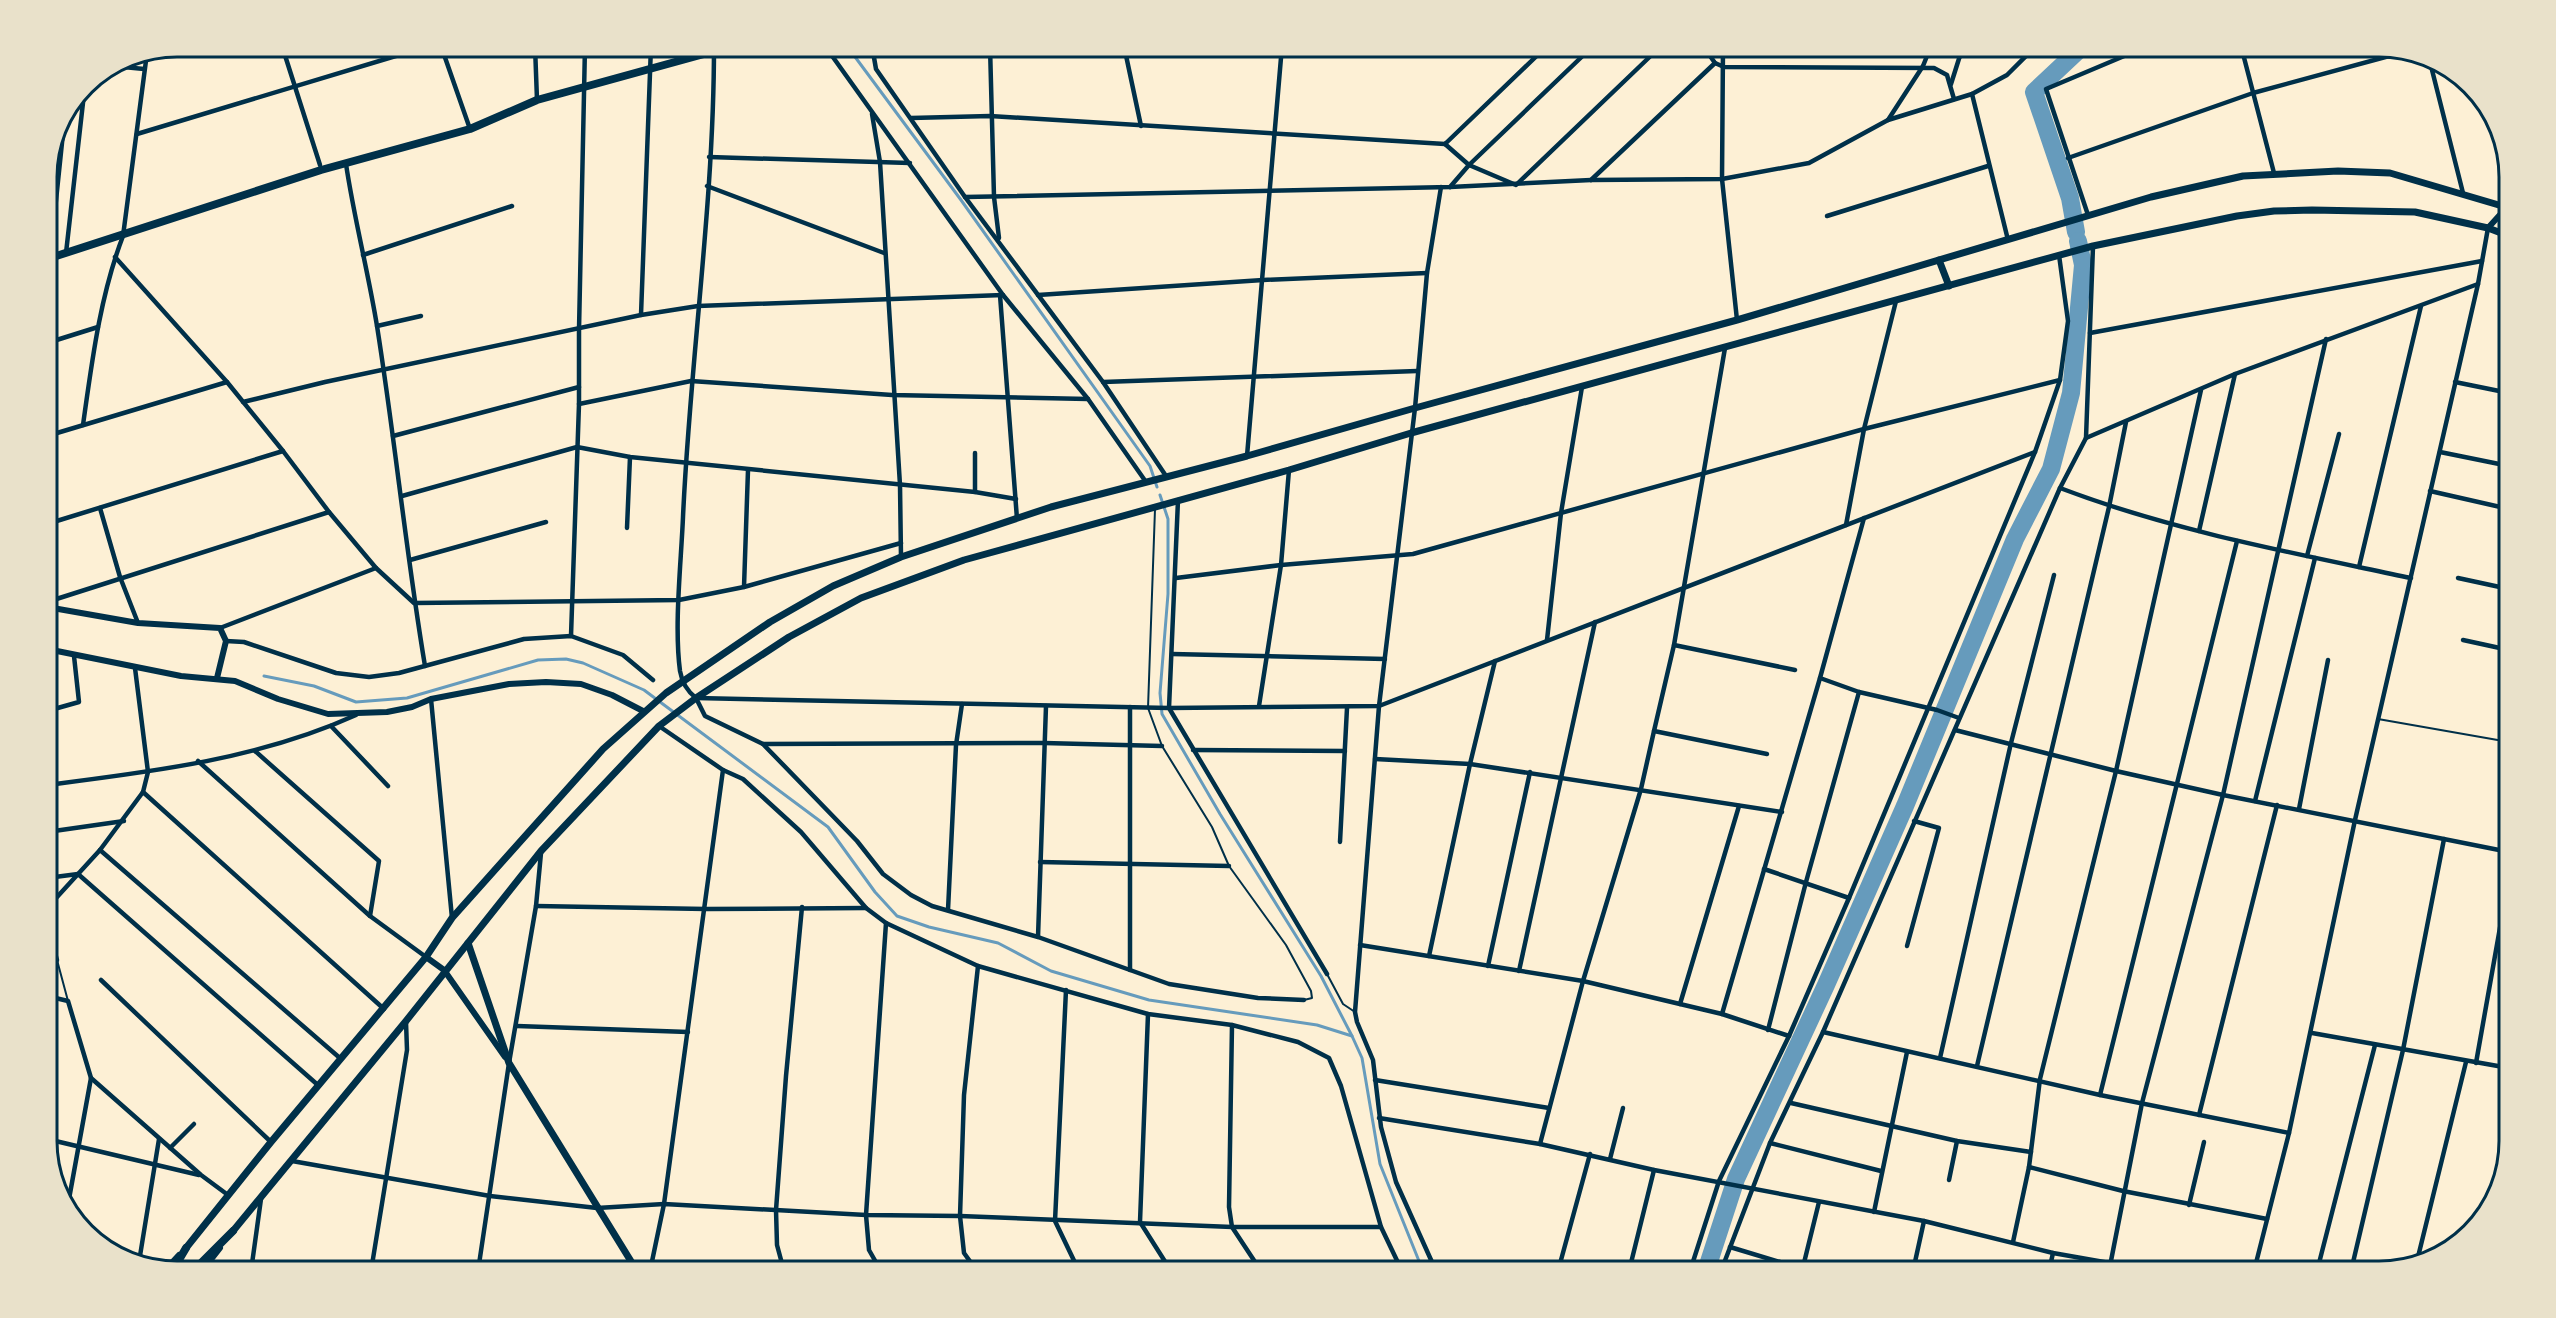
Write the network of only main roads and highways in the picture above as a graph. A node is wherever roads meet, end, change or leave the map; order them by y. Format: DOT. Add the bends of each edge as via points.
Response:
graph roads {
  1 [pos="688,57"];
  2 [pos="2499,205"];
  3 [pos="2499,232"];
  4 [pos="57,256"];
  5 [pos="1939,260"];
  6 [pos="1949,286"];
  7 [pos="468,943"];
  8 [pos="233,1231"];
  9 [pos="186,1248"];
  10 [pos="178,1261"];
  11 [pos="204,1261"];
  12 [pos="630,1261"];
  1 -- 4 [label="main road" via="537,100 470,129 346,164"];
  2 -- 5 [label="main road" via="2390,173 2338,171 2243,176 2162,194"];
  3 -- 6 [label="main road" via="2415,213 2274,211 2090,247"];
  5 -- 6 [label="main road"];
  5 -- 9 [label="main road" via="1737,320 1051,507 901,557 833,586 770,622 666,693 603,749 452,918 426,957"];
  6 -- 7 [label="main road" via="964,560 861,598 789,637 659,726 541,851"];
  7 -- 8 [label="main road"];
  7 -- 12 [label="main road" via="509,1063"];
  8 -- 11 [label="main road"];
  9 -- 10 [label="main road"];
}
